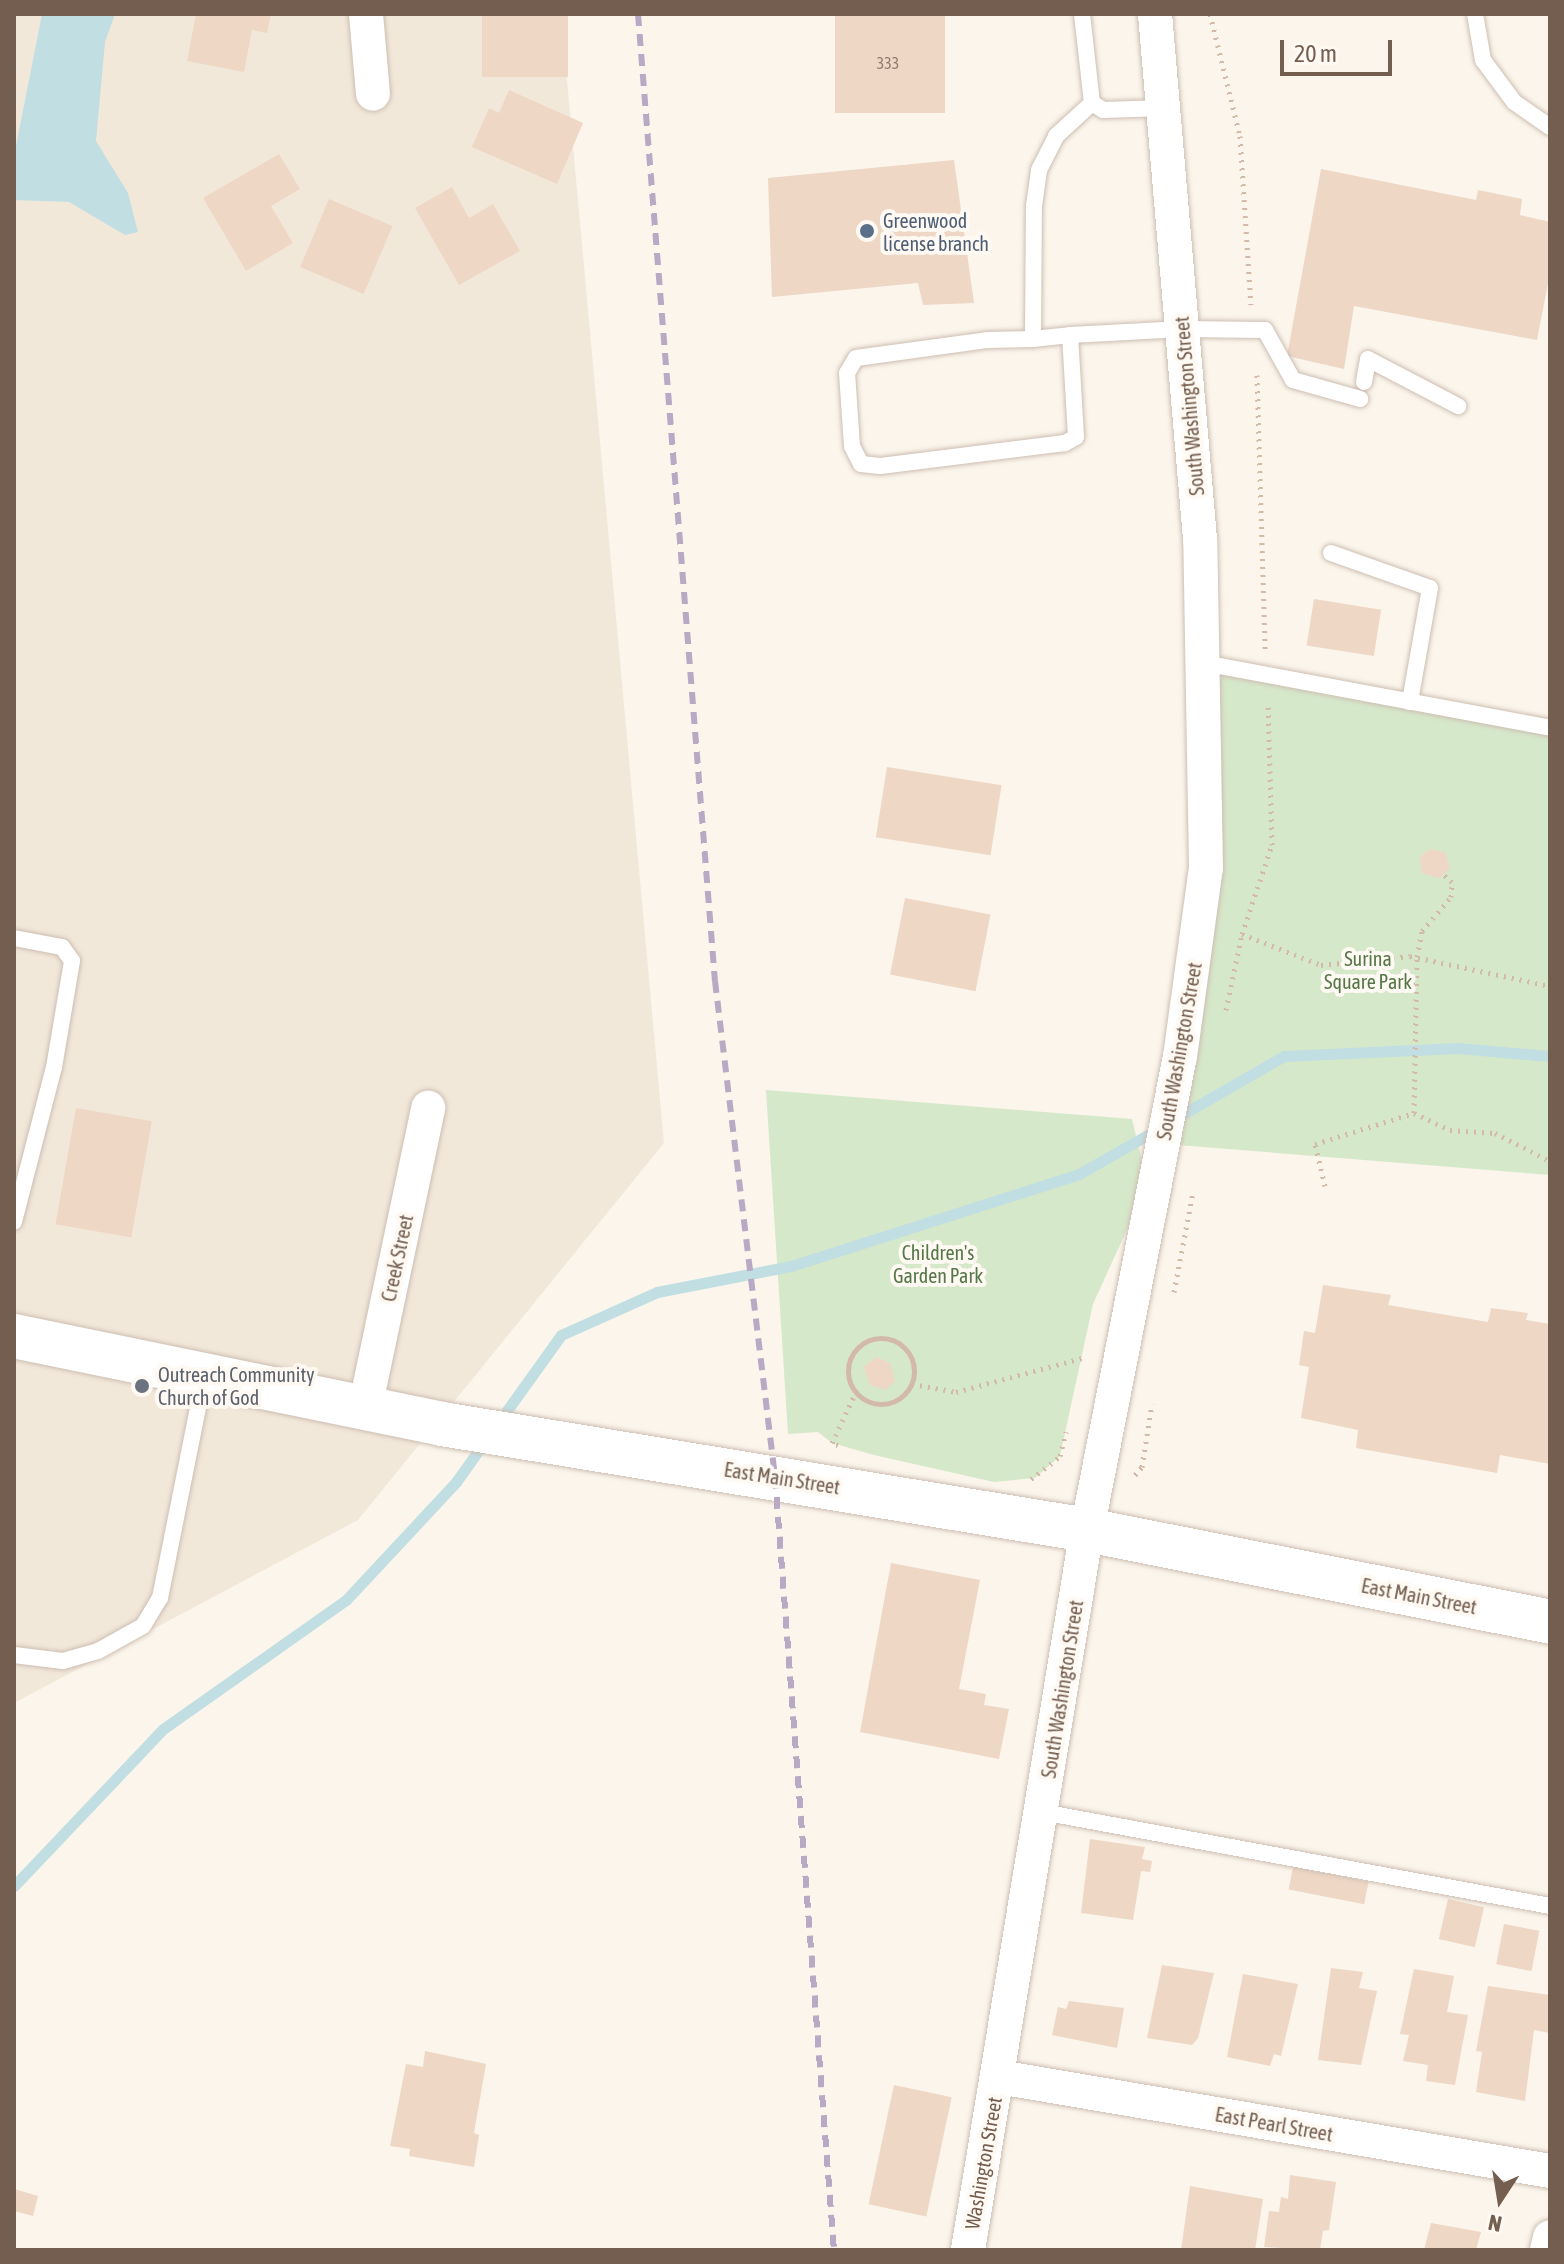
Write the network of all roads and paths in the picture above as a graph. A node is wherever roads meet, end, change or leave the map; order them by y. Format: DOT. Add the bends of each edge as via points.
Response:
graph roads {
  1 [pos="366,14"];
  2 [pos="1082,14"];
  3 [pos="1155,14"];
  4 [pos="1210,14"];
  5 [pos="1475,14"];
  6 [pos="373,94"];
  7 [pos="1092,103"];
  8 [pos="1164,108"];
  9 [pos="1550,127"];
  10 [pos="1183,329"];
  11 [pos="1253,329"];
  12 [pos="1070,335"];
  13 [pos="1033,339"];
  14 [pos="1458,406"];
  15 [pos="1331,553"];
  16 [pos="1204,663"];
  17 [pos="1268,675"];
  18 [pos="1410,702"];
  19 [pos="1550,728"];
  20 [pos="1443,874"];
  21 [pos="1242,934"];
  22 [pos="14,938"];
  23 [pos="1417,957"];
  24 [pos="1550,986"];
  25 [pos="1223,1022"];
  26 [pos="428,1108"];
  27 [pos="1414,1113"];
  28 [pos="1550,1161"];
  29 [pos="1325,1186"];
  30 [pos="14,1222"];
  31 [pos="14,1336"];
  32 [pos="1085,1345"];
  33 [pos="1082,1358"];
  34 [pos="1080,1370"];
  35 [pos="205,1375"];
  36 [pos="912,1384"];
  37 [pos="856,1392"];
  38 [pos="365,1408"];
  39 [pos="1070,1419"];
  40 [pos="846,1447"];
  41 [pos="1022,1480"];
  42 [pos="1087,1530"];
  43 [pos="1550,1622"];
  44 [pos="14,1655"];
  45 [pos="1042,1812"];
  46 [pos="1550,1906"];
  47 [pos="999,2077"];
  48 [pos="1550,2171"];
  49 [pos="1550,2237"];
  50 [pos="968,2250"];
  51 [pos="1547,2250"];
  1 -- 6 [label="street"];
  2 -- 7 [label="lane"];
  3 -- 8 [label="street, South Washington Street"];
  4 -- 11 [label="path" via="1240,136"];
  5 -- 9 [label="lane" via="1483,60 1514,102"];
  7 -- 8 [label="lane" via="1103,110"];
  7 -- 13 [label="lane" via="1056,136 1039,170"];
  8 -- 10 [label="street, South Washington Street"];
  10 -- 11 [label="lane"];
  10 -- 12 [label="lane"];
  10 -- 16 [label="street, South Washington Street"];
  11 -- 14 [label="lane" via="1265,330 1293,380 1362,390 1368,359"];
  11 -- 17 [label="path"];
  12 -- 13 [label="lane"];
  12 -- 13 [label="lane" via="1076,437 1065,443 861,464 852,446 847,373 856,358"];
  15 -- 18 [label="lane" via="1430,588"];
  16 -- 17 [label="lane"];
  16 -- 42 [label="street, South Washington Street" via="1206,868 1194,974"];
  17 -- 18 [label="lane"];
  17 -- 21 [label="path" via="1272,845"];
  18 -- 19 [label="lane"];
  20 -- 23 [label="path" via="1452,882 1451,897 1422,931"];
  21 -- 23 [label="path" via="1321,965"];
  21 -- 25 [label="path"];
  22 -- 30 [label="lane" via="62,947 72,961 48,1091"];
  23 -- 24 [label="path"];
  23 -- 27 [label="path"];
  26 -- 38 [label="street, Creek Street"];
  27 -- 28 [label="path" via="1450,1130 1495,1133"];
  27 -- 29 [label="path" via="1315,1144"];
  31 -- 35 [label="main road, East Main Street"];
  32 -- 33 [label="path"];
  33 -- 34 [label="path"];
  33 -- 36 [label="path" via="956,1392"];
  35 -- 38 [label="main road, East Main Street"];
  35 -- 44 [label="lane" via="160,1598 143,1626 98,1651 63,1661"];
  36 -- 37 [label="path" via="886,1403"];
  36 -- 37 [label="path" via="909,1353 882,1338 854,1352 848,1372"];
  37 -- 40 [label="path" via="832,1443"];
  38 -- 42 [label="main road, East Main Street"];
  39 -- 41 [label="path" via="1060,1456 1035,1478"];
  42 -- 43 [label="main road, East Main Street"];
  42 -- 45 [label="street, South Washington Street"];
  45 -- 46 [label="lane"];
  45 -- 47 [label="street, South Washington Street"];
  47 -- 48 [label="street, East Pearl Street"];
  47 -- 50 [label="street, Washington Street"];
  49 -- 51 [label="street"];
}
